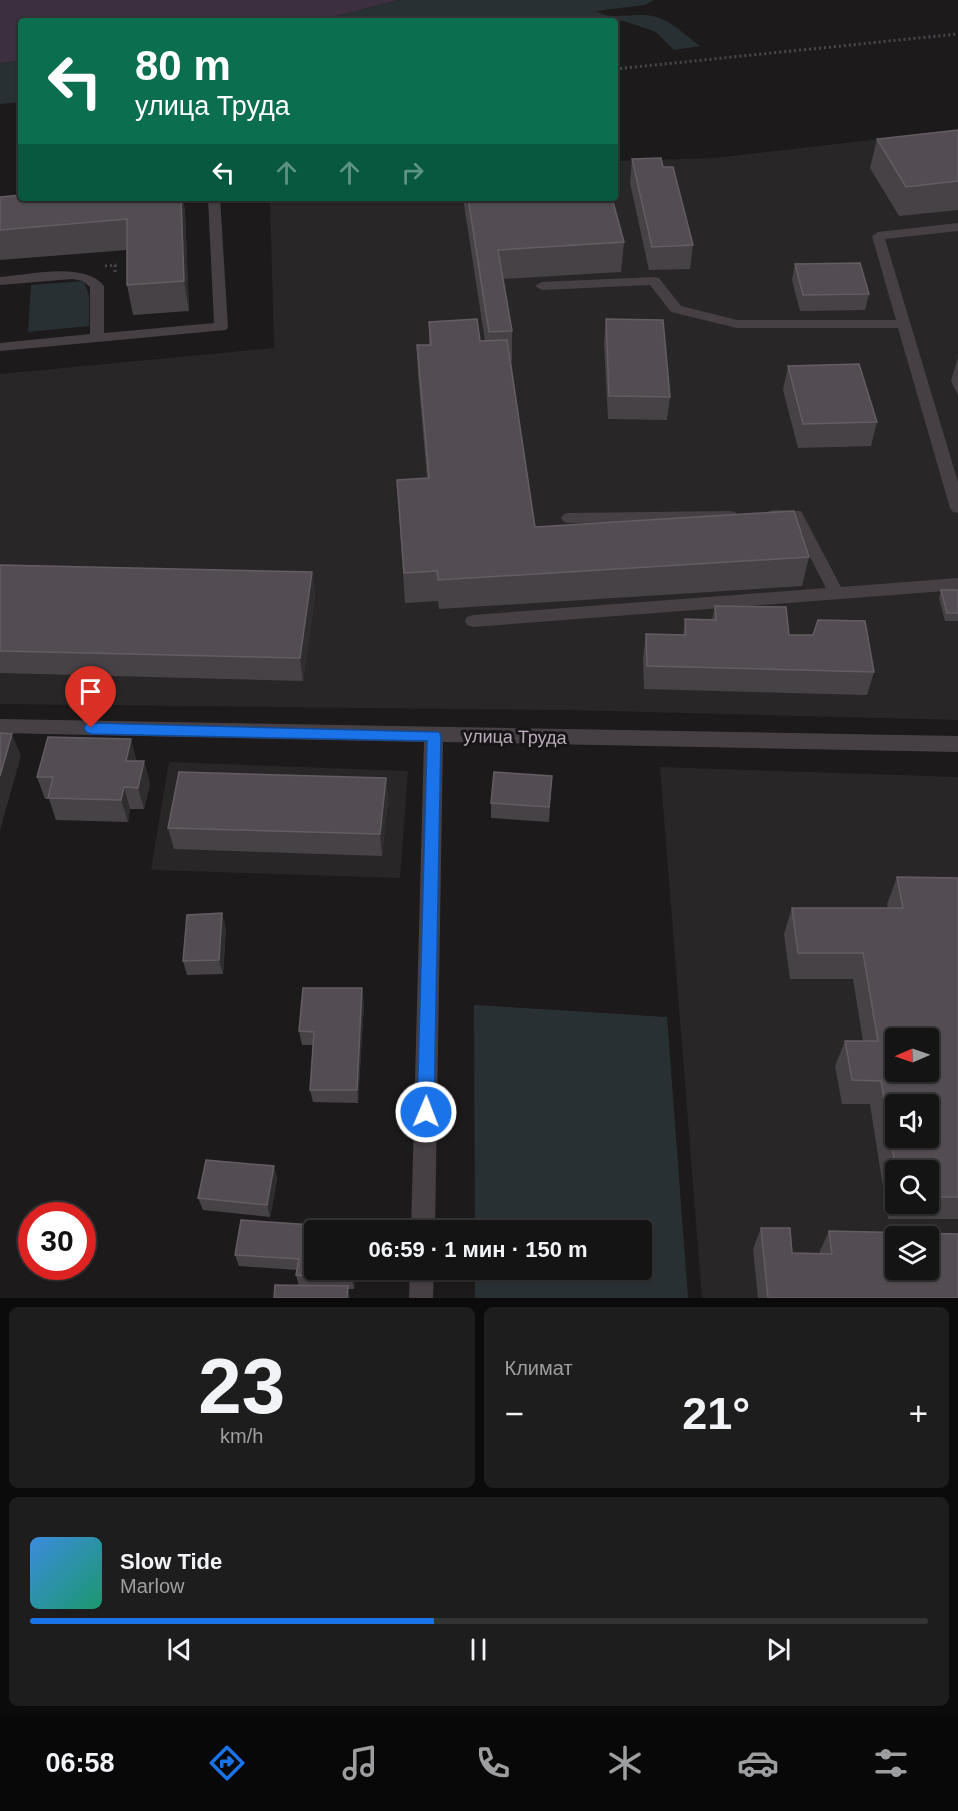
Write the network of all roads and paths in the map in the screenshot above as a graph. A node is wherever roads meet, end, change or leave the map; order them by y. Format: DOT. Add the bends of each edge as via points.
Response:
graph roads {
  1 [pos="958,34"];
  2 [pos="618,69"];
  3 [pos="214,201"];
  4 [pos="958,227"];
  5 [pos="104,266"];
  6 [pos="0,281"];
  7 [pos="116,286"];
  8 [pos="542,286"];
  9 [pos="904,324"];
  10 [pos="97,338"];
  11 [pos="0,347"];
  12 [pos="951,458"];
  13 [pos="958,508"];
  14 [pos="569,518"];
  15 [pos="958,584"];
  16 [pos="836,594"];
  17 [pos="473,621"];
  18 [pos="0,726"];
  19 [pos="434,736"];
  20 [pos="958,744"];
  21 [pos="423,1220"];
  22 [pos="422,1280"];
  23 [pos="422,1298"];
  1 -- 2 [label="path"];
  3 -- 10 [label="lane" via="221,327"];
  4 -- 9 [label="lane" via="878,236"];
  5 -- 7 [label="path" via="115,265"];
  6 -- 10 [label="lane" via="72,275 87,278 97,286"];
  8 -- 9 [label="lane" via="654,281 676,309 737,324"];
  9 -- 12 [label="lane"];
  10 -- 11 [label="lane"];
  12 -- 13 [label="lane"];
  14 -- 16 [label="lane" via="796,515"];
  15 -- 16 [label="lane"];
  16 -- 17 [label="lane"];
  18 -- 19 [label="street, улица Труда"];
  19 -- 20 [label="street, улица Труда"];
  19 -- 21 [label="street"];
  22 -- 23 [label="street"];
}
